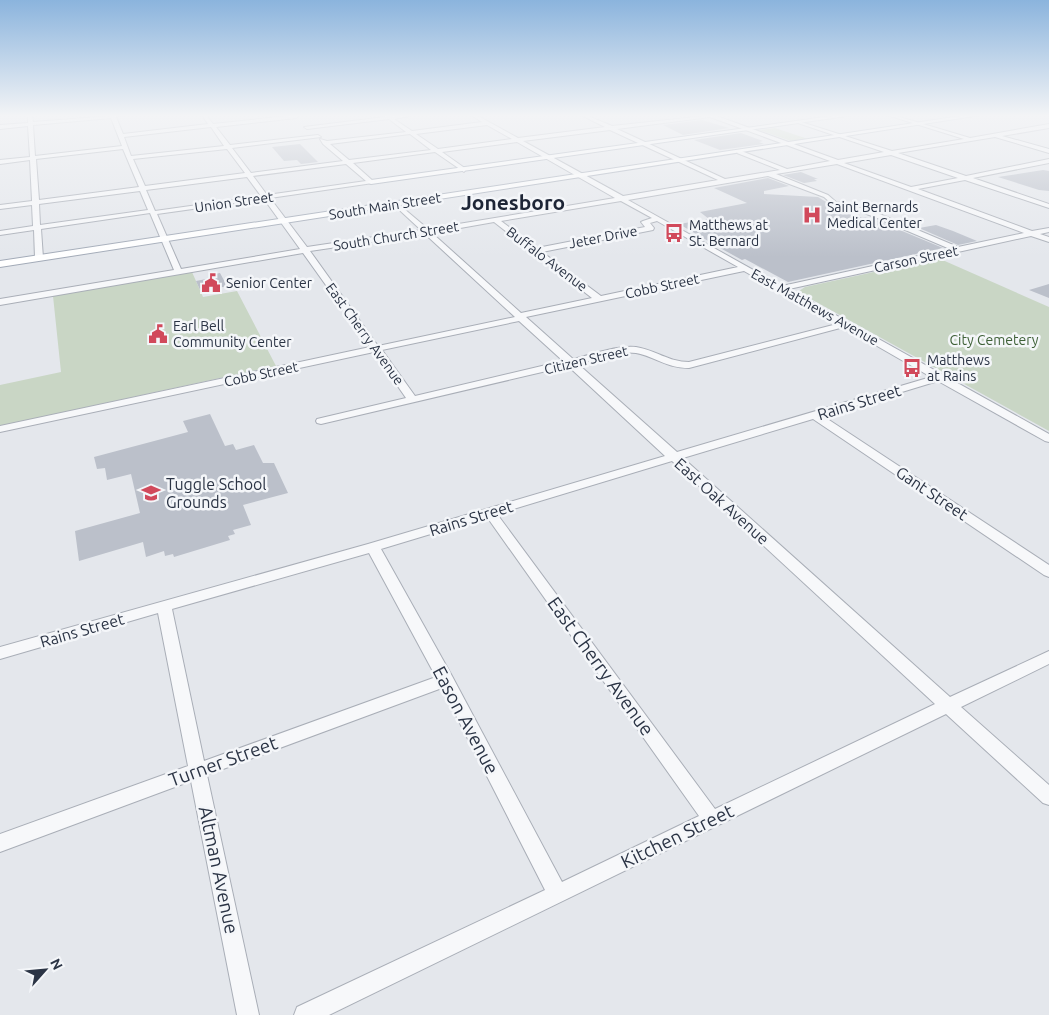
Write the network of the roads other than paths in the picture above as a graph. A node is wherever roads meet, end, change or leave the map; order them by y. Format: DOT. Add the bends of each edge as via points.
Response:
graph roads {
  1 [pos="32,162"];
  2 [pos="131,162"];
  3 [pos="240,162"];
  4 [pos="343,162"];
  5 [pos="346,162"];
  6 [pos="453,162"];
  7 [pos="517,162"];
  8 [pos="556,162"];
  9 [pos="672,162"];
  10 [pos="684,162"];
  11 [pos="765,162"];
  12 [pos="828,162"];
  13 [pos="840,162"];
  14 [pos="918,162"];
  15 [pos="1042,162"];
  16 [pos="464,170"];
  17 [pos="785,170"];
  18 [pos="769,173"];
  19 [pos="249,174"];
  20 [pos="580,176"];
  21 [pos="966,178"];
  22 [pos="724,181"];
  23 [pos="371,182"];
  24 [pos="143,188"];
  25 [pos="378,189"];
  26 [pos="911,189"];
  27 [pos="385,195"];
  28 [pos="826,196"];
  29 [pos="836,196"];
  30 [pos="265,197"];
  31 [pos="846,197"];
  32 [pos="621,199"];
  33 [pos="35,202"];
  34 [pos="396,204"];
  35 [pos="852,206"];
  36 [pos="1049,206"];
  37 [pos="0,207"];
  38 [pos="152,212"];
  39 [pos="657,219"];
  40 [pos="495,220"];
  41 [pos="283,221"];
  42 [pos="37,228"];
  43 [pos="1049,230"];
  44 [pos="426,231"];
  45 [pos="0,233"];
  46 [pos="1033,234"];
  47 [pos="166,239"];
  48 [pos="1049,240"];
  49 [pos="305,250"];
  50 [pos="958,250"];
  51 [pos="536,251"];
  52 [pos="39,258"];
  53 [pos="0,264"];
  54 [pos="746,268"];
  55 [pos="179,272"];
  56 [pos="783,288"];
  57 [pos="600,299"];
  58 [pos="0,302"];
  59 [pos="520,318"];
  60 [pos="846,324"];
  61 [pos="376,350"];
  62 [pos="570,363"];
  63 [pos="940,377"];
  64 [pos="412,399"];
  65 [pos="815,415"];
  66 [pos="321,421"];
  67 [pos="0,429"];
  68 [pos="1049,439"];
  69 [pos="674,457"];
  70 [pos="490,513"];
  71 [pos="373,548"];
  72 [pos="1049,572"];
  73 [pos="164,608"];
  74 [pos="0,653"];
  75 [pos="1049,657"];
  76 [pos="446,680"];
  77 [pos="948,706"];
  78 [pos="199,770"];
  79 [pos="1049,797"];
  80 [pos="712,819"];
  81 [pos="0,842"];
  82 [pos="557,893"];
  83 [pos="248,1015"];
  84 [pos="305,1015"];
  1 -- 33 [label="street"];
  2 -- 24 [label="street"];
  3 -- 19 [label="street, East Cherry Avenue"];
  4 -- 19 [label="street"];
  5 -- 23 [label="street"];
  6 -- 16 [label="street"];
  7 -- 16 [label="main road, Union Street"];
  8 -- 20 [label="street, East Matthews Avenue"];
  9 -- 20 [label="main road, South Main Street"];
  10 -- 22 [label="street"];
  11 -- 17 [label="street"];
  12 -- 17 [label="street, South Church Street"];
  13 -- 26 [label="street"];
  14 -- 21 [label="street"];
  15 -- 21 [label="street"];
  16 -- 23 [label="main road, Union Street"];
  17 -- 18 [label="street, South Church Street"];
  18 -- 22 [label="street, South Church Street"];
  18 -- 28 [label="street"];
  19 -- 24 [label="street"];
  19 -- 30 [label="street, East Cherry Avenue"];
  20 -- 32 [label="street, East Matthews Avenue"];
  20 -- 34 [label="main road, South Main Street"];
  21 -- 26 [label="street"];
  21 -- 36 [label="street"];
  22 -- 32 [label="street, South Church Street"];
  23 -- 25 [label="main road"];
  23 -- 30 [label="street, Union Street"];
  24 -- 33 [label="street"];
  24 -- 38 [label="street"];
  26 -- 46 [label="street"];
  27 -- 34 [label="main road"];
  28 -- 29 [label="street"];
  28 -- 35 [label="street" via="833,202"];
  30 -- 38 [label="street, Union Street"];
  30 -- 41 [label="street, East Cherry Avenue"];
  31 -- 35 [label="street" via="855,203"];
  32 -- 39 [label="street, East Matthews Avenue"];
  32 -- 40 [label="street, South Church Street"];
  33 -- 37 [label="street"];
  33 -- 42 [label="street"];
  34 -- 41 [label="main road, South Main Street"];
  34 -- 44 [label="street, East Oak Avenue"];
  35 -- 50 [label="street"];
  38 -- 42 [label="street, Union Street"];
  38 -- 47 [label="street"];
  39 -- 51 [label="street, Jeter Drive" via="645,222 650,228"];
  39 -- 54 [label="street, East Matthews Avenue"];
  40 -- 44 [label="street, South Church Street"];
  40 -- 51 [label="street, Buffalo Avenue"];
  41 -- 47 [label="main road, South Main Street"];
  41 -- 49 [label="street, East Cherry Avenue"];
  42 -- 45 [label="street, Union Street"];
  42 -- 52 [label="street"];
  43 -- 46 [label="street, Carson Street"];
  44 -- 49 [label="street, South Church Street"];
  44 -- 59 [label="street, East Oak Avenue"];
  46 -- 48 [label="street"];
  46 -- 50 [label="street, Carson Street"];
  47 -- 52 [label="main road, South Main Street"];
  47 -- 55 [label="street"];
  49 -- 55 [label="street, South Church Street"];
  49 -- 61 [label="street, East Cherry Avenue"];
  50 -- 56 [label="street, Carson Street"];
  51 -- 57 [label="street, Buffalo Avenue"];
  52 -- 53 [label="main road, South Main Street"];
  54 -- 56 [label="street, East Matthews Avenue"];
  54 -- 57 [label="street, Cobb Street"];
  55 -- 58 [label="street, South Church Street"];
  56 -- 60 [label="street, East Matthews Avenue"];
  57 -- 59 [label="street, Cobb Street"];
  59 -- 61 [label="street, Cobb Street"];
  59 -- 62 [label="street, East Oak Avenue"];
  60 -- 62 [label="street, Citizen Street" via="689,365 673,366 634,349"];
  60 -- 63 [label="street, East Matthews Avenue"];
  61 -- 64 [label="street, East Cherry Avenue"];
  61 -- 67 [label="street, Cobb Street"];
  62 -- 64 [label="street, Citizen Street"];
  62 -- 69 [label="street, East Oak Avenue"];
  63 -- 65 [label="street, Rains Street"];
  63 -- 68 [label="street, East Matthews Avenue"];
  64 -- 66 [label="street, Citizen Street"];
  65 -- 69 [label="street, Rains Street"];
  65 -- 72 [label="street, Gant Street"];
  69 -- 70 [label="street, Rains Street"];
  69 -- 77 [label="street, East Oak Avenue"];
  70 -- 71 [label="street, Rains Street"];
  70 -- 80 [label="street, East Cherry Avenue"];
  71 -- 73 [label="street, Rains Street"];
  71 -- 76 [label="street, Eason Avenue"];
  73 -- 74 [label="street, Rains Street"];
  73 -- 78 [label="street, Altman Avenue"];
  75 -- 77 [label="street, Kitchen Street"];
  76 -- 78 [label="street, Turner Street"];
  76 -- 82 [label="street, Eason Avenue"];
  77 -- 79 [label="street, East Oak Avenue"];
  77 -- 80 [label="street, Kitchen Street"];
  78 -- 81 [label="street, Turner Street"];
  78 -- 83 [label="street, Altman Avenue"];
  80 -- 82 [label="street, Kitchen Street"];
  82 -- 84 [label="street, Kitchen Street"];
}
